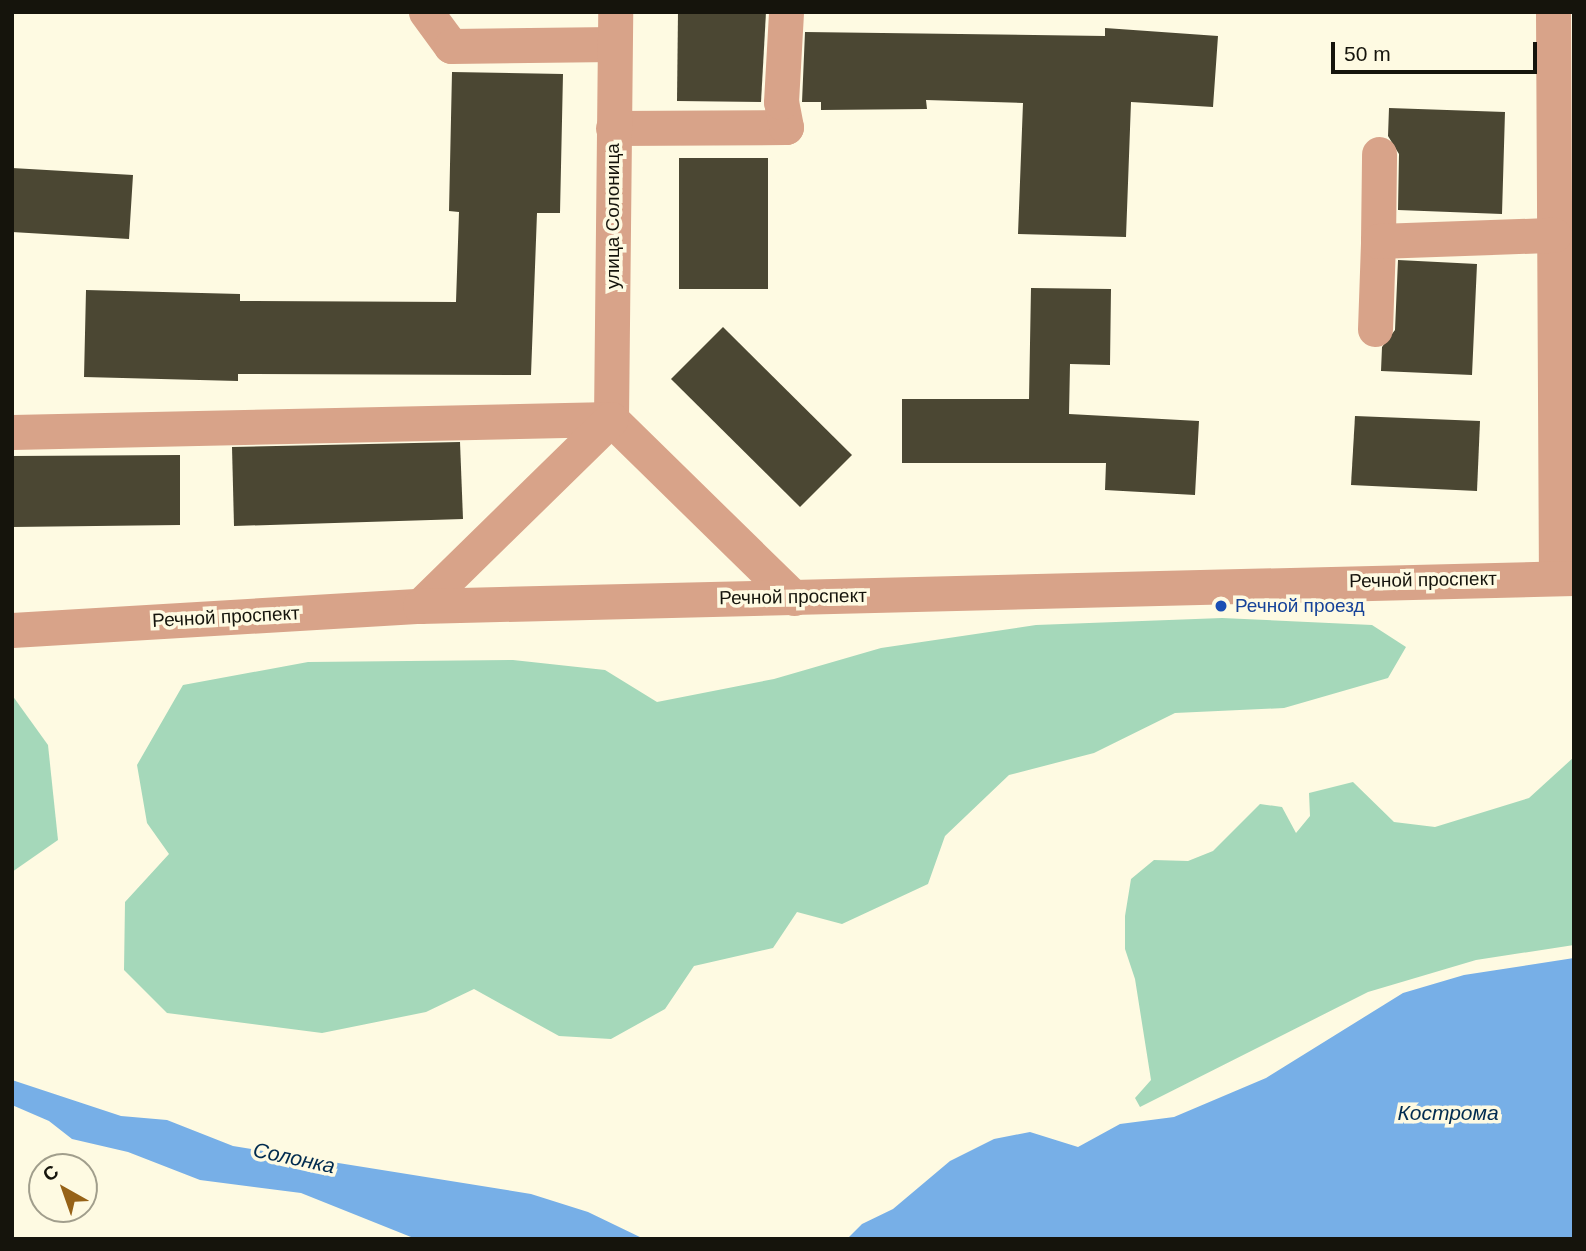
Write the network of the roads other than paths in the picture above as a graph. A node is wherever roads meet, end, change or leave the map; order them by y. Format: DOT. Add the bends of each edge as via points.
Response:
graph roads {
  1 [pos="426,12"];
  2 [pos="786,12"];
  3 [pos="1553,12"];
  4 [pos="614,28"];
  5 [pos="613,128"];
  6 [pos="1379,153"];
  7 [pos="1554,235"];
  8 [pos="1378,241"];
  9 [pos="1375,329"];
  10 [pos="611,419"];
  11 [pos="12,432"];
  12 [pos="1565,578"];
  13 [pos="794,598"];
  14 [pos="420,606"];
  15 [pos="12,630"];
  1 -- 4 [label="street" via="451,46"];
  2 -- 5 [label="street" via="781,102 786,127"];
  3 -- 7 [label="street"];
  4 -- 5 [label="street, улица Солоница"];
  5 -- 10 [label="street, улица Солоница"];
  6 -- 8 [label="street"];
  7 -- 8 [label="street"];
  7 -- 12 [label="street"];
  8 -- 9 [label="street"];
  10 -- 11 [label="street"];
  10 -- 13 [label="street"];
  10 -- 14 [label="street"];
  12 -- 13 [label="street, Речной проспект"];
  13 -- 14 [label="street, Речной проспект"];
  14 -- 15 [label="street, Речной проспект"];
}
